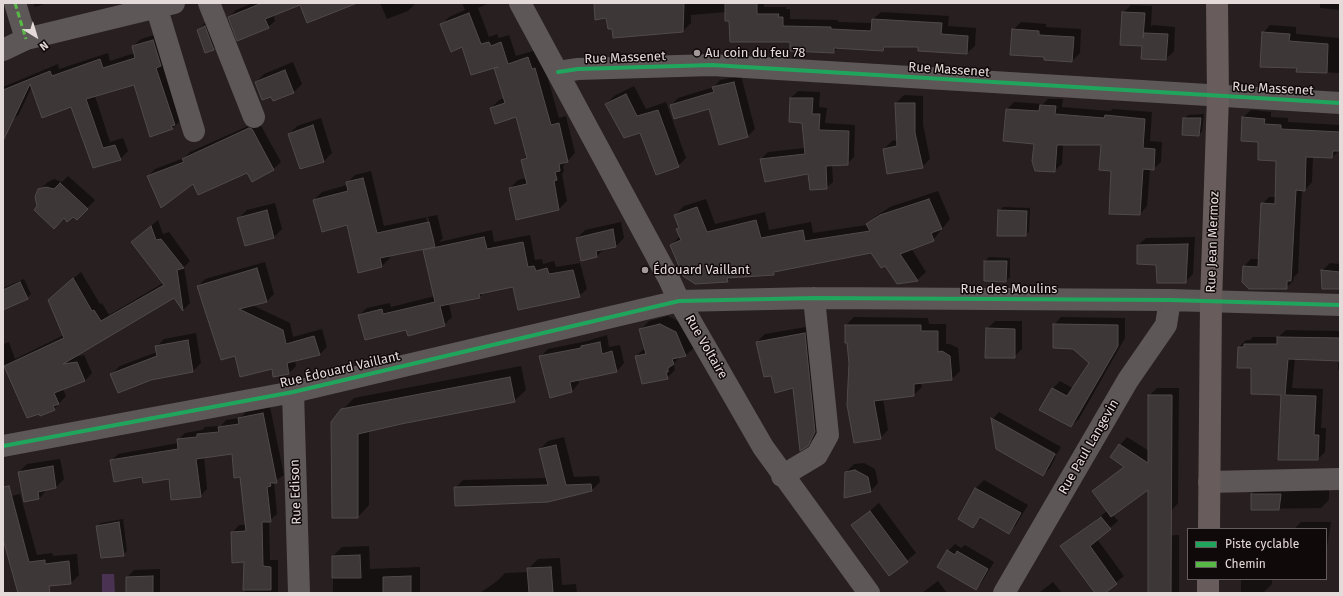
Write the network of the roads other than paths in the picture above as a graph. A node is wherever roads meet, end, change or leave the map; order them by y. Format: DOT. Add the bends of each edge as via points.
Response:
graph roads {
  1 [pos="15,3"];
  2 [pos="209,3"];
  3 [pos="520,3"];
  4 [pos="1217,3"];
  5 [pos="166,6"];
  6 [pos="26,39"];
  7 [pos="3,50"];
  8 [pos="558,72"];
  9 [pos="1218,96"];
  10 [pos="1340,103"];
  11 [pos="254,116"];
  12 [pos="194,131"];
  13 [pos="814,298"];
  14 [pos="1170,300"];
  15 [pos="678,301"];
  16 [pos="1211,302"];
  17 [pos="1340,305"];
  18 [pos="293,392"];
  19 [pos="3,446"];
  20 [pos="782,476"];
  21 [pos="1340,479"];
  22 [pos="1209,482"];
  23 [pos="1209,528"];
  24 [pos="1208,580"];
  25 [pos="299,593"];
  26 [pos="869,593"];
  27 [pos="1004,593"];
  28 [pos="1208,593"];
  1 -- 6 [label="street"];
  2 -- 11 [label="street"];
  3 -- 8 [label="street, Rue Voltaire"];
  4 -- 9 [label="main road, Rue Jean Mermoz"];
  5 -- 6 [label="street"];
  5 -- 12 [label="street"];
  6 -- 7 [label="street"];
  8 -- 9 [label="street, Rue Massenet" via="578,69 712,65"];
  8 -- 15 [label="street, Rue Voltaire" via="669,279"];
  9 -- 10 [label="street, Rue Massenet"];
  9 -- 16 [label="main road, Rue Jean Mermoz"];
  13 -- 14 [label="street, Rue des Moulins"];
  13 -- 15 [label="street, Rue des Moulins"];
  13 -- 20 [label="street" via="828,435 817,455"];
  14 -- 16 [label="street, Rue des Moulins"];
  14 -- 27 [label="street, Rue Paul Langevin" via="1166,325 1128,380"];
  15 -- 18 [label="street, Rue Édouard Vaillant"];
  15 -- 20 [label="street, Rue Voltaire"];
  16 -- 17 [label="street, Rue des Moulins"];
  16 -- 22 [label="main road, Rue Jean Mermoz"];
  18 -- 19 [label="street, Rue Édouard Vaillant"];
  18 -- 25 [label="street, Rue Edison"];
  20 -- 26 [label="street, Rue Voltaire"];
  21 -- 22 [label="street"];
  22 -- 23 [label="main road, Rue Jean Mermoz"];
  24 -- 28 [label="main road"];
}
